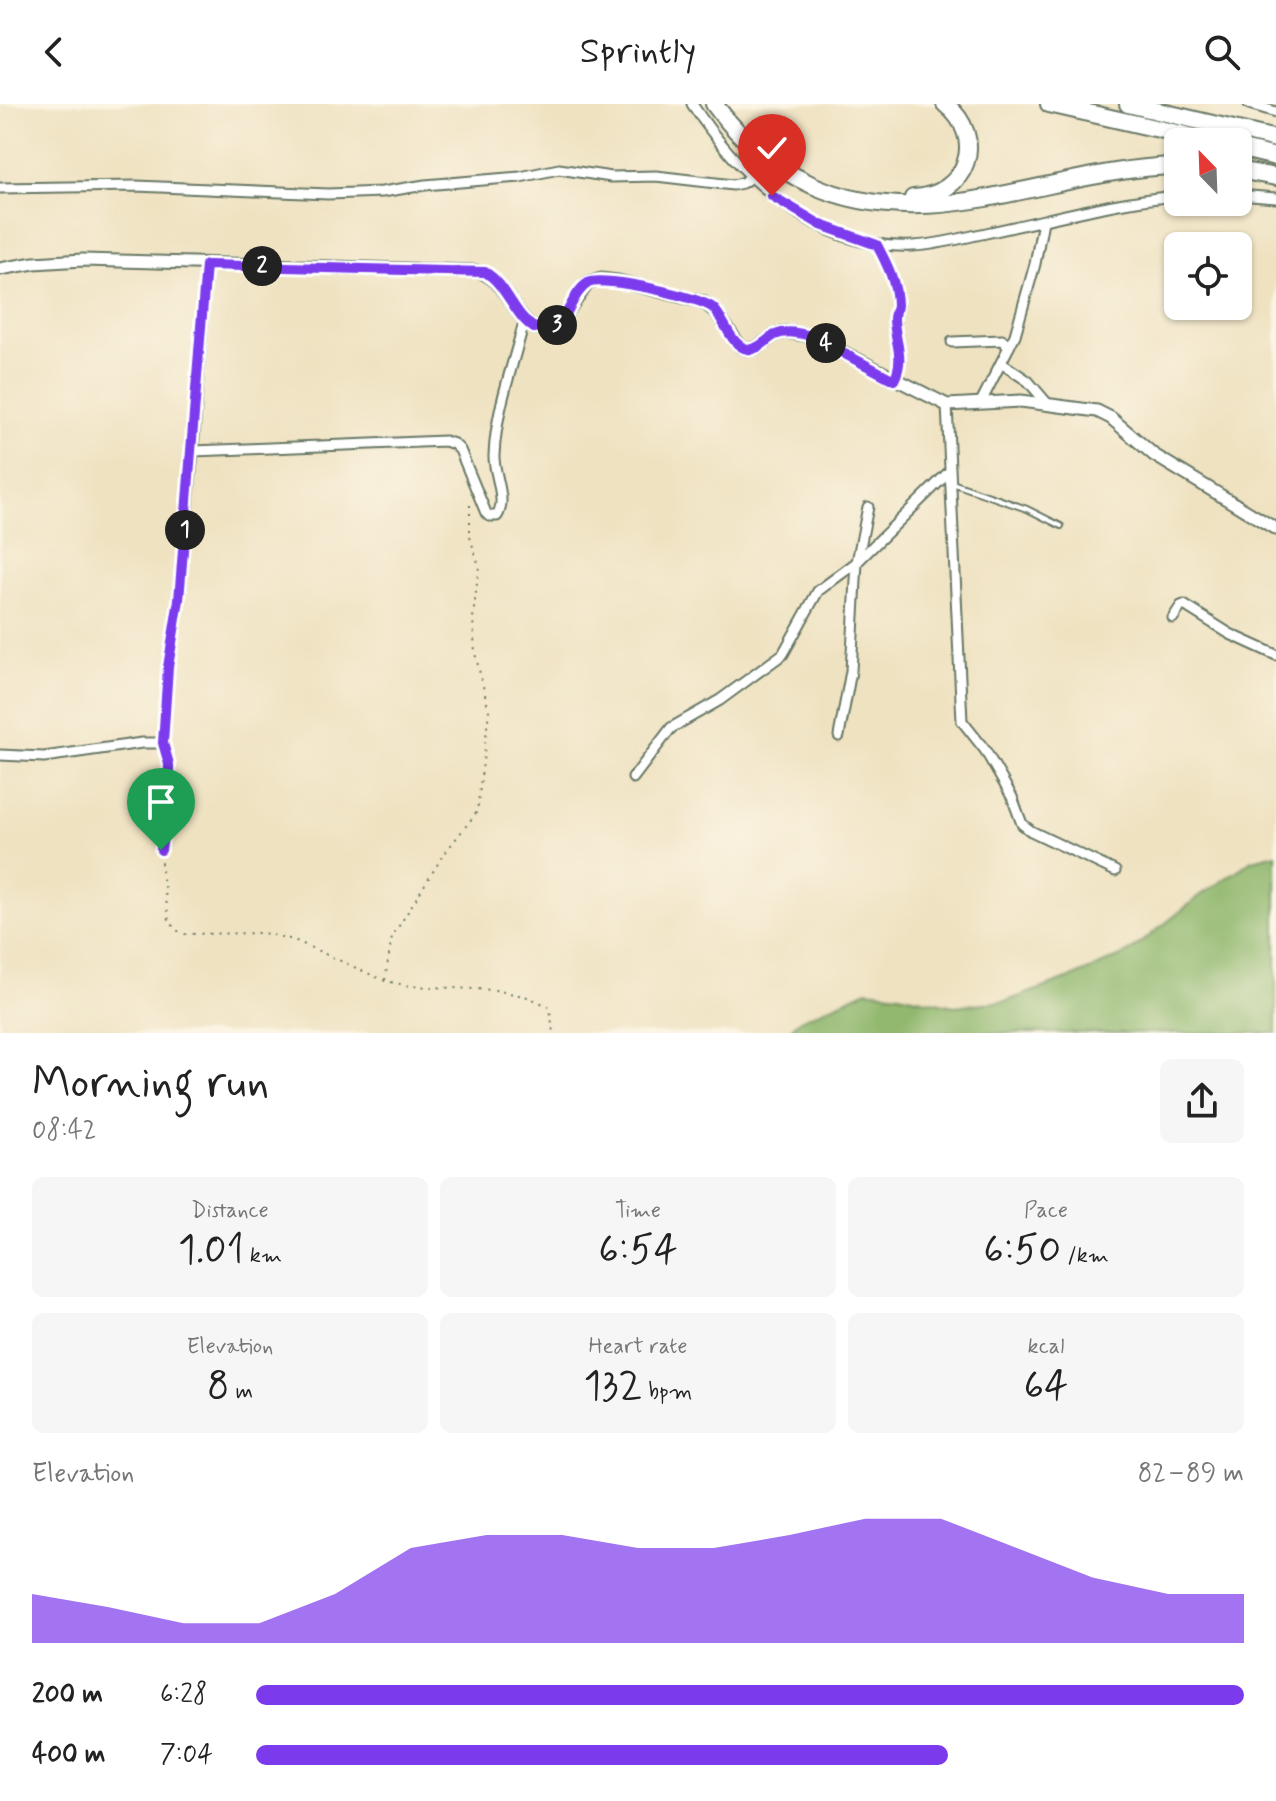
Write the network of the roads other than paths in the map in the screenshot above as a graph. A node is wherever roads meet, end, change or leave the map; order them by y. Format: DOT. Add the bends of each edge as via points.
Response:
graph roads {
  1 [pos="692,104"];
  2 [pos="714,104"];
  3 [pos="726,104"];
  4 [pos="945,104"];
  5 [pos="1049,104"];
  6 [pos="1128,104"];
  7 [pos="1153,104"];
  8 [pos="1249,104"];
  9 [pos="1276,112"];
  10 [pos="1229,127"];
  11 [pos="1164,130"];
  12 [pos="1276,139"];
  13 [pos="1252,151"];
  14 [pos="1276,157"];
  15 [pos="1164,167"];
  16 [pos="1252,173"];
  17 [pos="751,177"];
  18 [pos="1276,177"];
  19 [pos="0,188"];
  20 [pos="1252,196"];
  21 [pos="1164,197"];
  22 [pos="1276,198"];
  23 [pos="1043,221"];
  24 [pos="877,245"];
  25 [pos="206,265"];
  26 [pos="0,269"];
  27 [pos="524,322"];
  28 [pos="952,342"];
  29 [pos="1009,347"];
  30 [pos="1001,363"];
  31 [pos="894,380"];
  32 [pos="981,402"];
  33 [pos="1046,402"];
  34 [pos="947,405"];
  35 [pos="193,451"];
  36 [pos="949,477"];
  37 [pos="868,507"];
  38 [pos="1061,526"];
  39 [pos="1276,529"];
  40 [pos="857,562"];
  41 [pos="1173,618"];
  42 [pos="1276,655"];
  43 [pos="839,736"];
  44 [pos="0,755"];
  45 [pos="633,778"];
  46 [pos="1115,871"];
  1 -- 17 [label="street"];
  2 -- 15 [label="highway" via="745,141 787,172 831,193 879,205 953,204 1119,170"];
  3 -- 4 [label="highway" via="764,145 808,173 861,192 916,198 949,186 964,167 966,133"];
  5 -- 11 [label="highway"];
  6 -- 10 [label="highway"];
  7 -- 10 [label="highway"];
  8 -- 9 [label="street"];
  10 -- 12 [label="highway"];
  13 -- 14 [label="highway"];
  16 -- 18 [label="highway"];
  17 -- 19 [label="street" via="733,185 559,169 328,194 136,186"];
  17 -- 24 [label="street" via="821,225"];
  20 -- 22 [label="street"];
  21 -- 23 [label="street"];
  23 -- 24 [label="street" via="915,246"];
  23 -- 29 [label="street"];
  24 -- 31 [label="street" via="892,277 897,307 900,369"];
  25 -- 26 [label="street" via="78,260"];
  25 -- 27 [label="street" via="485,272"];
  25 -- 35 [label="street"];
  27 -- 31 [label="street" via="534,328 554,326 588,283 618,281 703,302 747,349 775,335 798,333"];
  27 -- 35 [label="street" via="494,446 502,505 497,516 486,513 460,450 445,441"];
  28 -- 29 [label="street" via="1002,340"];
  29 -- 30 [label="street"];
  30 -- 32 [label="street"];
  30 -- 33 [label="street" via="1028,381"];
  31 -- 34 [label="street"];
  32 -- 33 [label="street"];
  32 -- 34 [label="street"];
  33 -- 39 [label="street" via="1105,413 1154,455"];
  34 -- 36 [label="street"];
  35 -- 44 [label="street" via="163,743 44,757"];
  36 -- 38 [label="lane"];
  36 -- 40 [label="street"];
  36 -- 46 [label="street" via="962,721 985,750 1022,824"];
  37 -- 40 [label="street"];
  40 -- 43 [label="street" via="851,671"];
  40 -- 45 [label="street" via="818,591 783,654 671,728"];
  41 -- 42 [label="street" via="1184,605"];
}
